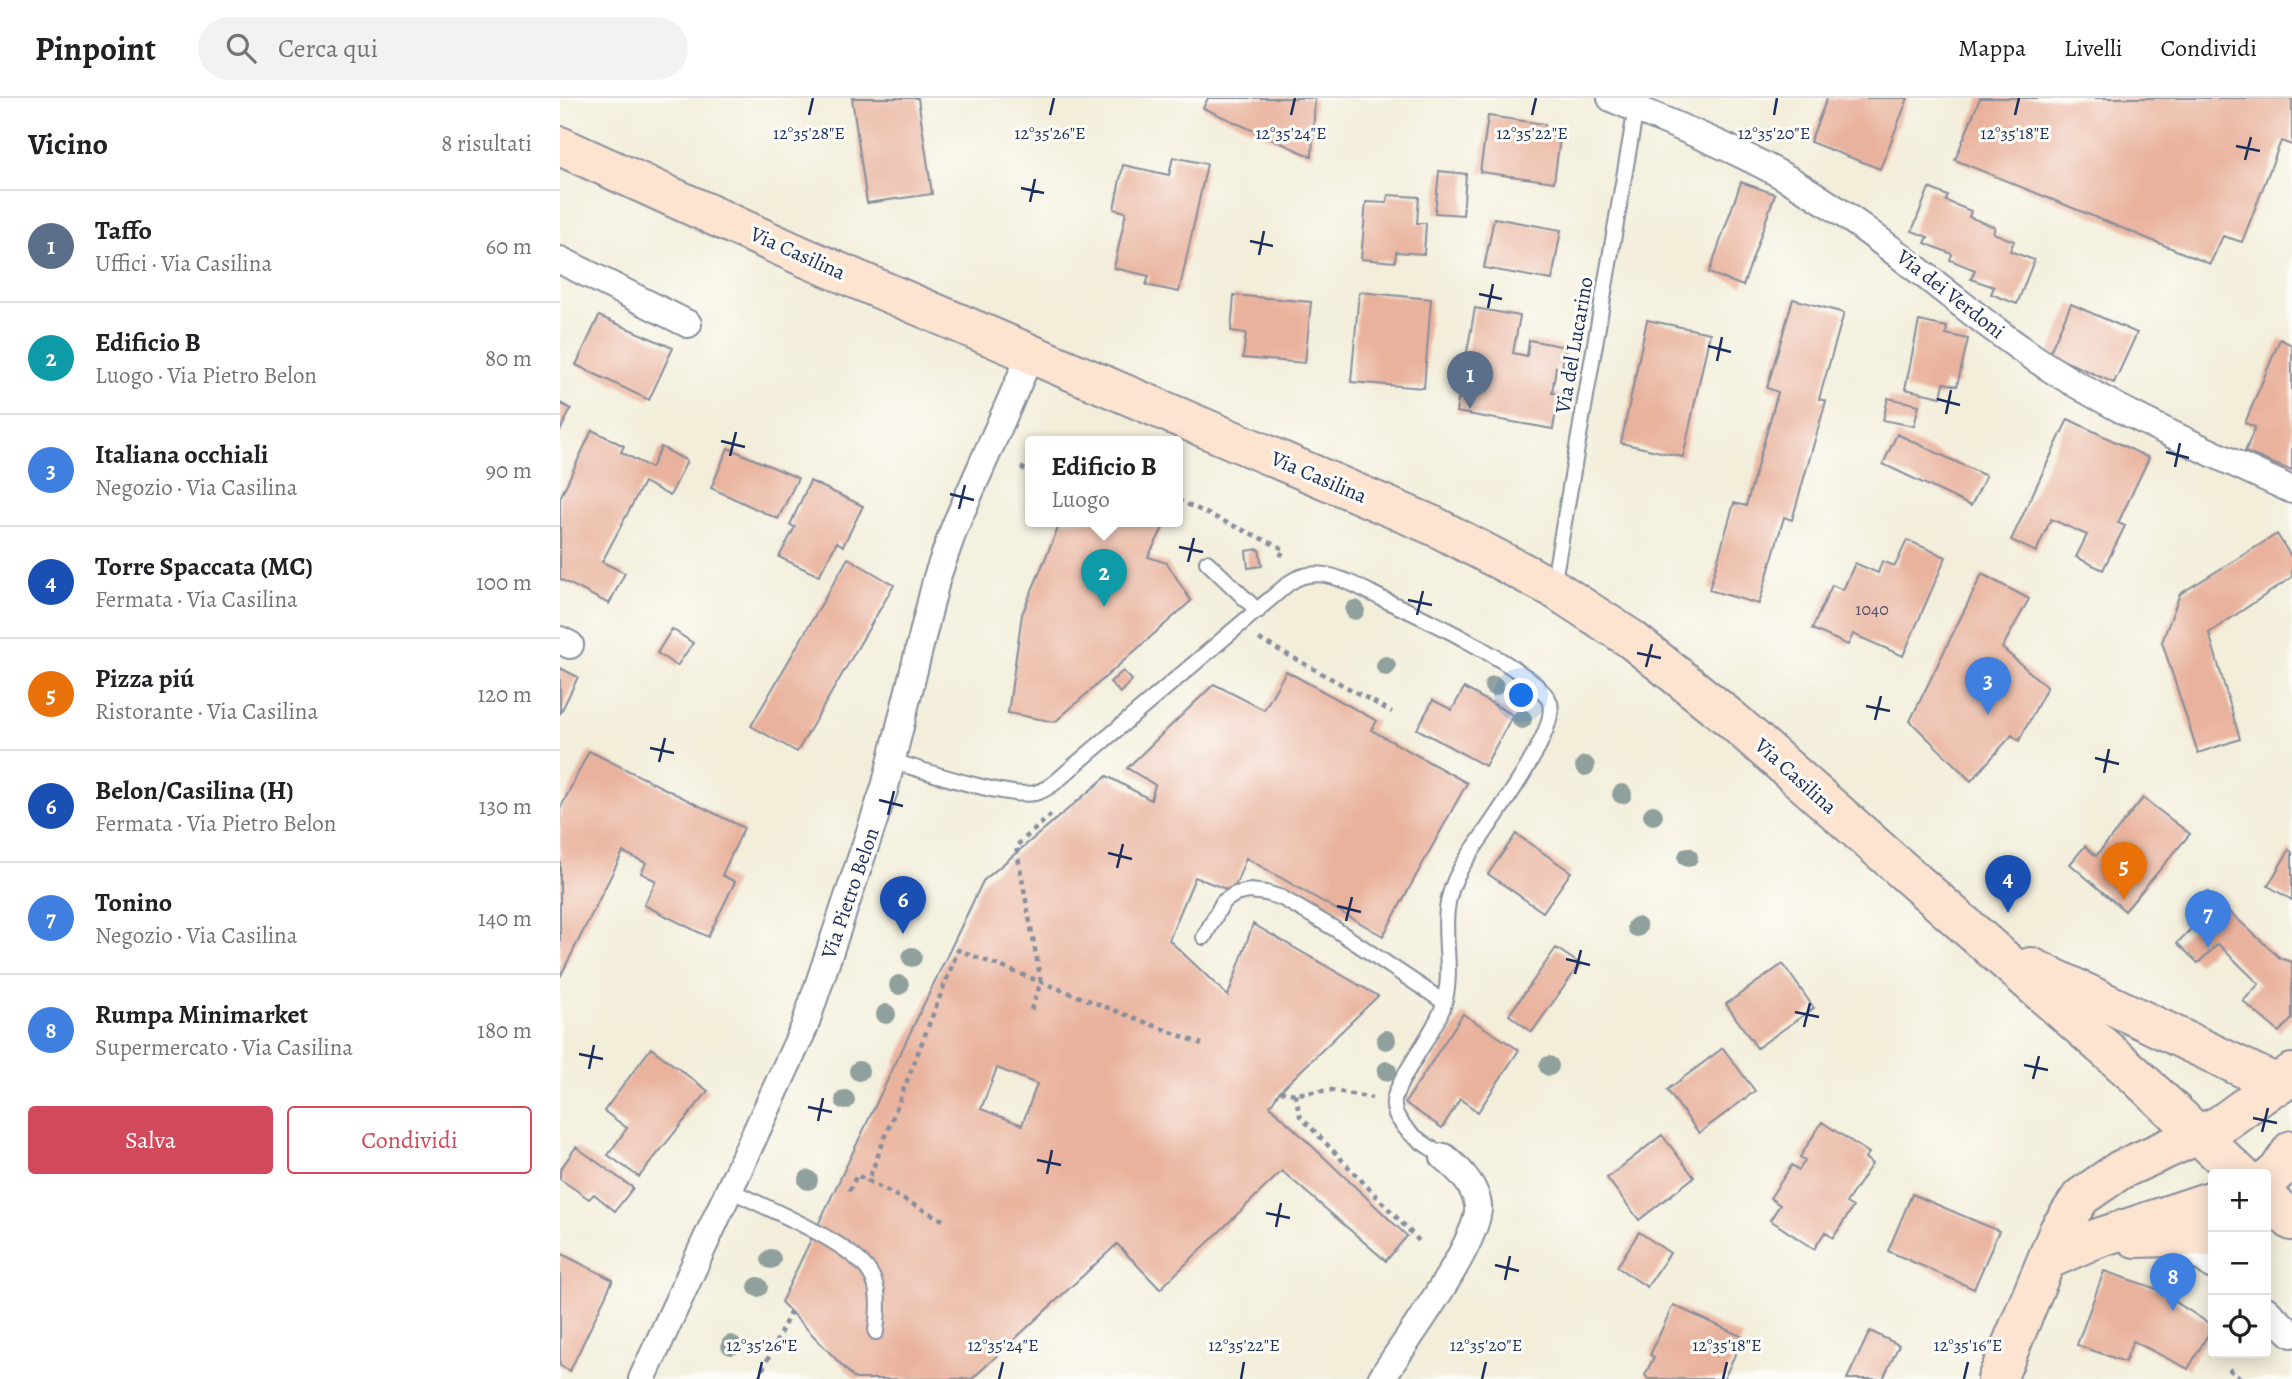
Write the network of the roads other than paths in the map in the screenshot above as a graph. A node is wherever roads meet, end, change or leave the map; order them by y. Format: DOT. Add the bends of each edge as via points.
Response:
graph roads {
  1 [pos="1611,98"];
  2 [pos="1636,108"];
  3 [pos="560,146"];
  4 [pos="560,260"];
  5 [pos="688,324"];
  6 [pos="1031,354"];
  7 [pos="2292,490"];
  8 [pos="1207,562"];
  9 [pos="1553,588"];
  10 [pos="1258,611"];
  11 [pos="892,761"];
  12 [pos="1204,937"];
  13 [pos="1993,949"];
  14 [pos="1444,1002"];
  15 [pos="2285,1079"];
  16 [pos="2199,1136"];
  17 [pos="2292,1150"];
  18 [pos="1444,1157"];
  19 [pos="2235,1169"];
  20 [pos="2271,1177"];
  21 [pos="730,1190"];
  22 [pos="2208,1202"];
  23 [pos="2271,1202"];
  24 [pos="2292,1221"];
  25 [pos="2292,1230"];
  26 [pos="2271,1231"];
  27 [pos="2208,1236"];
  28 [pos="2175,1237"];
  29 [pos="2095,1239"];
  30 [pos="2047,1260"];
  31 [pos="2208,1262"];
  32 [pos="2271,1315"];
  33 [pos="876,1332"];
  34 [pos="2292,1334"];
  35 [pos="642,1379"];
  36 [pos="1381,1379"];
  37 [pos="1997,1379"];
  1 -- 2 [label="street, Via dei Verdoni"];
  2 -- 7 [label="street, Via dei Verdoni" via="1737,151 1789,179 1866,229 2054,370"];
  2 -- 9 [label="lane, Via del Lucarino"];
  3 -- 6 [label="main road, Via Casilina"];
  4 -- 5 [label="street"];
  6 -- 9 [label="main road, Via Casilina" via="1434,526"];
  6 -- 11 [label="street, Via Pietro Belon" via="937,577"];
  8 -- 10 [label="lane"];
  9 -- 13 [label="main road, Via Casilina" via="1631,639 1696,690"];
  10 -- 11 [label="lane" via="1040,792 1003,790"];
  10 -- 14 [label="lane" via="1300,576 1329,575 1460,637 1548,695 1552,714 1543,737 1455,879 1445,914"];
  11 -- 21 [label="street, Via Pietro Belon" via="804,1028"];
  12 -- 14 [label="lane" via="1223,902 1234,894 1266,892 1325,923"];
  13 -- 15 [label="main road, Via Casilina"];
  13 -- 16 [label="main road, Via Casilina"];
  14 -- 18 [label="lane" via="1394,1102 1398,1119 1408,1132"];
  15 -- 16 [label="main road"];
  16 -- 19 [label="main road, Via Casilina"];
  16 -- 30 [label="main road" via="2120,1170 2088,1190 2064,1220"];
  17 -- 20 [label="main road"];
  18 -- 36 [label="street" via="1471,1187 1478,1205 1477,1220 1472,1236"];
  21 -- 33 [label="lane" via="815,1233 863,1265 875,1286"];
  21 -- 35 [label="street, Via Pietro Belon"];
  22 -- 29 [label="main road"];
  23 -- 24 [label="main road"];
  25 -- 26 [label="main road"];
  27 -- 28 [label="main road"];
  28 -- 29 [label="main road"];
  28 -- 31 [label="street"];
  29 -- 30 [label="main road"];
  30 -- 37 [label="main road"];
  32 -- 34 [label="street"];
}
